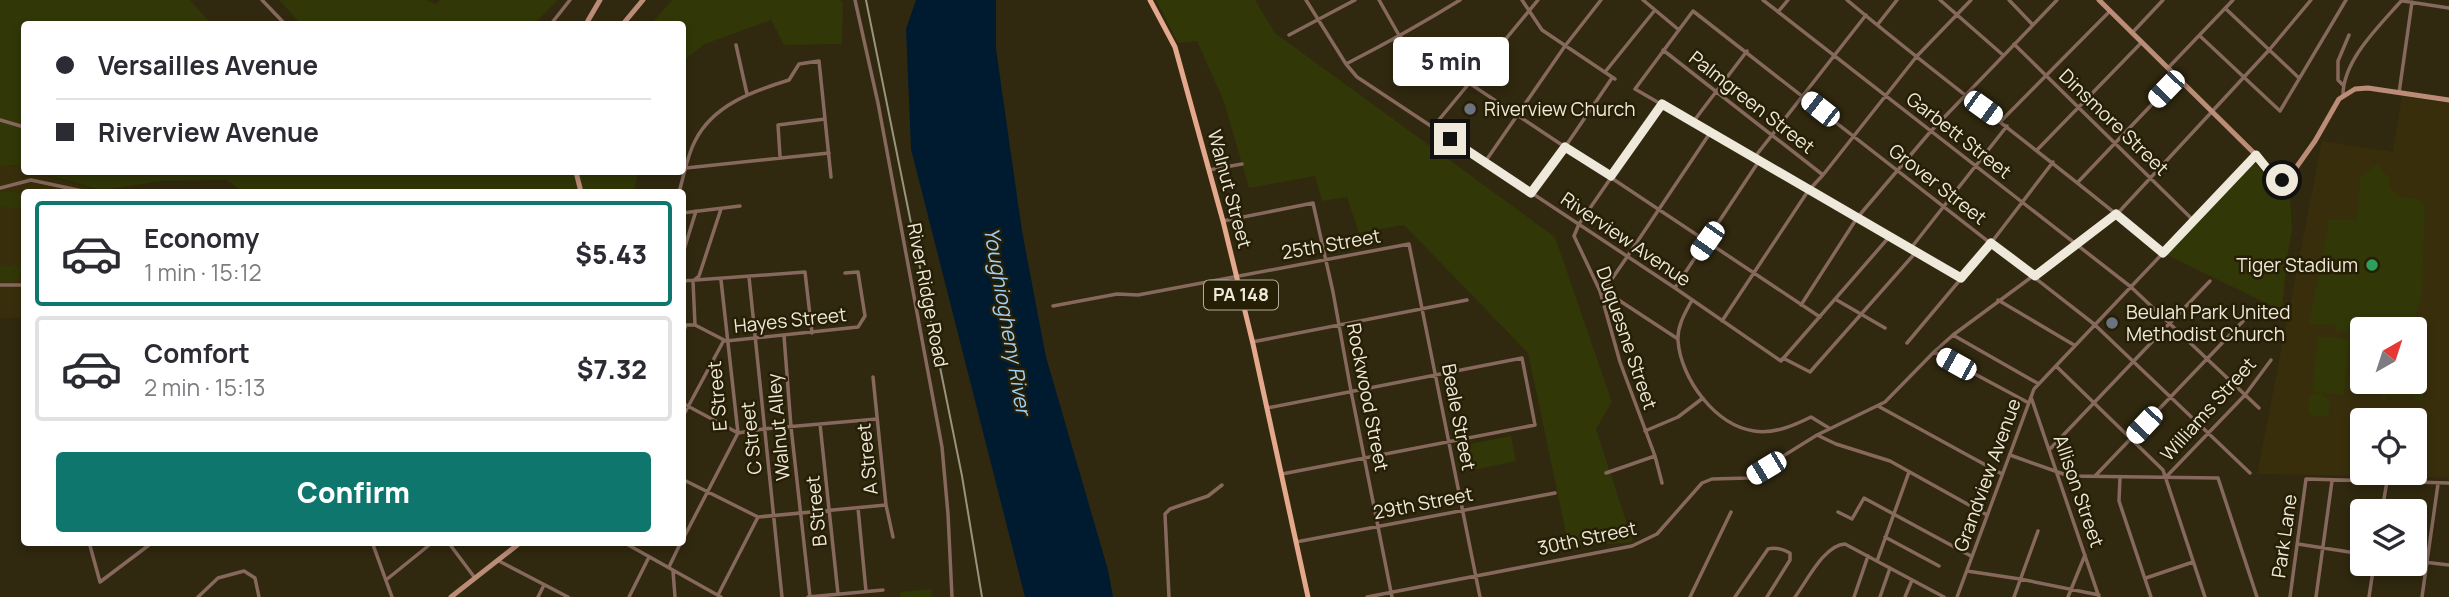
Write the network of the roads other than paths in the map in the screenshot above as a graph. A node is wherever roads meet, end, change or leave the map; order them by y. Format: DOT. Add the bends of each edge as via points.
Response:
graph roads {
  1 [pos="262,0"];
  2 [pos="570,0"];
  3 [pos="600,0"];
  4 [pos="643,0"];
  5 [pos="855,0"];
  6 [pos="1150,0"];
  7 [pos="1306,0"];
  8 [pos="1355,0"];
  9 [pos="1379,0"];
  10 [pos="1443,0"];
  11 [pos="1460,0"];
  12 [pos="1522,0"];
  13 [pos="1538,0"];
  14 [pos="1601,0"];
  15 [pos="1643,0"];
  16 [pos="1763,0"];
  17 [pos="1788,0"];
  18 [pos="1847,0"];
  19 [pos="1897,0"];
  20 [pos="1940,0"];
  21 [pos="1971,0"];
  22 [pos="2009,0"];
  23 [pos="2057,0"];
  24 [pos="2099,0"];
  25 [pos="2162,0"];
  26 [pos="2233,0"];
  27 [pos="2311,0"];
  28 [pos="2346,0"];
  29 [pos="2402,0"];
  30 [pos="2412,2"];
  31 [pos="1447,8"];
  32 [pos="2449,8"];
  33 [pos="2226,9"];
  34 [pos="1655,10"];
  35 [pos="2110,10"];
  36 [pos="1528,11"];
  37 [pos="1778,12"];
  38 [pos="1866,15"];
  39 [pos="1956,15"];
  40 [pos="1320,20"];
  41 [pos="282,21"];
  42 [pos="553,21"];
  43 [pos="588,21"];
  44 [pos="626,21"];
  45 [pos="1878,24"];
  46 [pos="2033,24"];
  47 [pos="1679,30"];
  48 [pos="2132,33"];
  49 [pos="2349,35"];
  50 [pos="1289,36"];
  51 [pos="2200,36"];
  52 [pos="1401,37"];
  53 [pos="2142,42"];
  54 [pos="2014,44"];
  55 [pos="736,45"];
  56 [pos="1565,46"];
  57 [pos="2270,49"];
  58 [pos="1664,50"];
  59 [pos="1747,51"];
  60 [pos="1834,55"];
  61 [pos="2003,55"];
  62 [pos="1917,56"];
  63 [pos="1346,64"];
  64 [pos="2168,68"];
  65 [pos="1605,72"];
  66 [pos="2046,76"];
  67 [pos="2178,77"];
  68 [pos="2244,78"];
  69 [pos="2299,78"];
  70 [pos="1471,83"];
  71 [pos="2343,85"];
  72 [pos="1716,92"];
  73 [pos="2449,92"];
  74 [pos="2399,93"];
  75 [pos="747,94"];
  76 [pos="1965,94"];
  77 [pos="2343,95"];
  78 [pos="1803,96"];
  79 [pos="1885,96"];
  80 [pos="2448,100"];
  81 [pos="1662,104"];
  82 [pos="2078,106"];
  83 [pos="2212,111"];
  84 [pos="1519,116"];
  85 [pos="825,119"];
  86 [pos="0,120"];
  87 [pos="2001,121"];
  88 [pos="1692,122"];
  89 [pos="2007,125"];
  90 [pos="21,126"];
  91 [pos="1433,127"];
  92 [pos="1931,131"];
  93 [pos="1710,133"];
  94 [pos="1772,135"];
  95 [pos="1854,135"];
  96 [pos="2115,142"];
  97 [pos="1565,147"];
  98 [pos="2038,150"];
  99 [pos="828,153"];
  100 [pos="2256,155"];
  101 [pos="780,157"];
  102 [pos="1757,160"];
  103 [pos="1485,162"];
  104 [pos="2053,162"];
  105 [pos="1242,164"];
  106 [pos="1976,166"];
  107 [pos="686,168"];
  108 [pos="1209,170"];
  109 [pos="1898,170"];
  110 [pos="1823,175"];
  111 [pos="1611,176"];
  112 [pos="831,177"];
  113 [pos="2151,177"];
  114 [pos="2078,182"];
  115 [pos="0,188"];
  116 [pos="73,189"];
  117 [pos="1808,191"];
  118 [pos="1531,193"];
  119 [pos="2022,202"];
  120 [pos="740,206"];
  121 [pos="1943,206"];
  122 [pos="721,209"];
  123 [pos="1659,209"];
  124 [pos="696,212"];
  125 [pos="686,213"];
  126 [pos="2116,214"];
  127 [pos="1857,218"];
  128 [pos="1223,220"];
  129 [pos="2194,220"];
  130 [pos="1579,224"];
  131 [pos="1890,236"];
  132 [pos="1707,241"];
  133 [pos="686,243"];
  134 [pos="1991,243"];
  135 [pos="1409,244"];
  136 [pos="2077,246"];
  137 [pos="1911,248"];
  138 [pos="1917,251"];
  139 [pos="2163,253"];
  140 [pos="1627,257"];
  141 [pos="1326,260"];
  142 [pos="845,273"];
  143 [pos="1754,273"];
  144 [pos="1237,275"];
  145 [pos="2035,276"];
  146 [pos="749,277"];
  147 [pos="1961,278"];
  148 [pos="720,280"];
  149 [pos="686,281"];
  150 [pos="693,281"];
  151 [pos="2210,281"];
  152 [pos="0,285"];
  153 [pos="21,285"];
  154 [pos="2131,287"];
  155 [pos="1675,288"];
  156 [pos="1600,291"];
  157 [pos="1835,299"];
  158 [pos="1467,300"];
  159 [pos="1692,300"];
  160 [pos="1998,300"];
  161 [pos="1801,304"];
  162 [pos="1052,306"];
  163 [pos="1423,309"];
  164 [pos="1861,315"];
  165 [pos="2247,317"];
  166 [pos="1820,318"];
  167 [pos="1722,321"];
  168 [pos="2169,323"];
  169 [pos="686,324"];
  170 [pos="2094,324"];
  171 [pos="695,325"];
  172 [pos="1340,325"];
  173 [pos="1885,328"];
  174 [pos="812,333"];
  175 [pos="1953,335"];
  176 [pos="784,337"];
  177 [pos="754,339"];
  178 [pos="1678,339"];
  179 [pos="725,340"];
  180 [pos="1252,342"];
  181 [pos="1907,343"];
  182 [pos="2075,346"];
  183 [pos="1934,352"];
  184 [pos="2207,359"];
  185 [pos="1782,360"];
  186 [pos="2271,360"];
  187 [pos="2133,362"];
  188 [pos="2056,366"];
  189 [pos="1436,374"];
  190 [pos="873,377"];
  191 [pos="2039,384"];
  192 [pos="1351,391"];
  193 [pos="2245,394"];
  194 [pos="2030,396"];
  195 [pos="2171,397"];
  196 [pos="1703,398"];
  197 [pos="2027,402"];
  198 [pos="2094,404"];
  199 [pos="686,405"];
  200 [pos="1878,406"];
  201 [pos="689,407"];
  202 [pos="1267,408"];
  203 [pos="2259,408"];
  204 [pos="686,412"];
  205 [pos="877,419"];
  206 [pos="820,424"];
  207 [pos="791,426"];
  208 [pos="1830,428"];
  209 [pos="763,429"];
  210 [pos="1645,432"];
  211 [pos="2208,432"];
  212 [pos="738,433"];
  213 [pos="1817,435"];
  214 [pos="2131,440"];
  215 [pos="1450,442"];
  216 [pos="2050,449"];
  217 [pos="2010,455"];
  218 [pos="1655,456"];
  219 [pos="1365,458"];
  220 [pos="1909,472"];
  221 [pos="2058,472"];
  222 [pos="1606,473"];
  223 [pos="2250,473"];
  224 [pos="1282,474"];
  225 [pos="2003,474"];
  226 [pos="2096,476"];
  227 [pos="2120,477"];
  228 [pos="2165,478"];
  229 [pos="686,481"];
  230 [pos="2332,481"];
  231 [pos="2350,481"];
  232 [pos="1662,483"];
  233 [pos="2427,483"];
  234 [pos="2438,484"];
  235 [pos="2449,484"];
  236 [pos="1222,485"];
  237 [pos="708,492"];
  238 [pos="1555,493"];
  239 [pos="886,505"];
  240 [pos="858,508"];
  241 [pos="1463,509"];
  242 [pos="830,511"];
  243 [pos="1731,512"];
  244 [pos="1838,512"];
  245 [pos="801,514"];
  246 [pos="1893,514"];
  247 [pos="1987,515"];
  248 [pos="758,517"];
  249 [pos="773,517"];
  250 [pos="1378,527"];
  251 [pos="2038,531"];
  252 [pos="686,534"];
  253 [pos="893,537"];
  254 [pos="1885,537"];
  255 [pos="1296,541"];
  256 [pos="2298,544"];
  257 [pos="90,546"];
  258 [pos="148,546"];
  259 [pos="373,546"];
  260 [pos="428,546"];
  261 [pos="451,546"];
  262 [pos="516,546"];
  263 [pos="629,546"];
  264 [pos="680,546"];
  265 [pos="2324,547"];
  266 [pos="2350,552"];
  267 [pos="2085,553"];
  268 [pos="1868,556"];
  269 [pos="1972,556"];
  270 [pos="649,557"];
  271 [pos="499,560"];
  272 [pos="1877,561"];
  273 [pos="2194,562"];
  274 [pos="2428,562"];
  275 [pos="2449,565"];
  276 [pos="1939,566"];
  277 [pos="669,567"];
  278 [pos="1890,568"];
  279 [pos="673,571"];
  280 [pos="1967,571"];
  281 [pos="1476,575"];
  282 [pos="2372,576"];
  283 [pos="475,578"];
  284 [pos="2146,578"];
  285 [pos="2020,579"];
  286 [pos="386,580"];
  287 [pos="1912,580"];
  288 [pos="544,585"];
  289 [pos="2071,589"];
  290 [pos="883,590"];
  291 [pos="866,591"];
  292 [pos="838,594"];
  293 [pos="1933,594"];
  294 [pos="1392,595"];
  295 [pos="201,596"];
  296 [pos="719,596"];
  297 [pos="2099,596"];
  298 [pos="259,597"];
  299 [pos="392,597"];
  300 [pos="451,597"];
  301 [pos="538,597"];
  302 [pos="568,597"];
  303 [pos="629,597"];
  304 [pos="675,597"];
  305 [pos="782,597"];
  306 [pos="809,597"];
  307 [pos="952,597"];
  308 [pos="1169,597"];
  309 [pos="1308,597"];
  310 [pos="1367,597"];
  311 [pos="1480,597"];
  312 [pos="1690,597"];
  313 [pos="1735,597"];
  314 [pos="1767,597"];
  315 [pos="1796,597"];
  316 [pos="1854,597"];
  317 [pos="1880,597"];
  318 [pos="1905,597"];
  319 [pos="1944,597"];
  320 [pos="1957,597"];
  321 [pos="2014,597"];
  322 [pos="2068,597"];
  323 [pos="2151,597"];
  324 [pos="2205,597"];
  325 [pos="2257,597"];
  326 [pos="2290,597"];
  327 [pos="2316,597"];
  328 [pos="2369,597"];
  329 [pos="2422,597"];
  1 -- 41 [label="street"];
  2 -- 42 [label="street"];
  3 -- 43 [label="street"];
  4 -- 44 [label="street"];
  5 -- 307 [label="street, River Ridge Road" via="942,447"];
  6 -- 108 [label="main road, Walnut Street / PA 148" via="1175,47"];
  7 -- 40 [label="street, Riverview Avenue"];
  8 -- 40 [label="street"];
  9 -- 52 [label="street"];
  10 -- 31 [label="street"];
  11 -- 31 [label="street"];
  12 -- 36 [label="street"];
  13 -- 36 [label="street"];
  14 -- 56 [label="street"];
  15 -- 34 [label="street"];
  16 -- 37 [label="street, Garbett Street"];
  17 -- 37 [label="street"];
  18 -- 38 [label="street"];
  19 -- 45 [label="street"];
  20 -- 39 [label="street"];
  21 -- 39 [label="street"];
  22 -- 46 [label="street"];
  23 -- 46 [label="street"];
  24 -- 35 [label="street"];
  25 -- 48 [label="street"];
  26 -- 33 [label="street"];
  27 -- 57 [label="street, 30th Street"];
  28 -- 69 [label="street"];
  29 -- 30 [label="street"];
  29 -- 71 [label="street" via="2364,43"];
  30 -- 32 [label="street"];
  30 -- 74 [label="street"];
  31 -- 52 [label="street"];
  33 -- 51 [label="street"];
  33 -- 57 [label="street"];
  34 -- 47 [label="street"];
  34 -- 65 [label="street"];
  35 -- 48 [label="street"];
  35 -- 66 [label="street"];
  36 -- 56 [label="street" via="1542,30"];
  36 -- 70 [label="street"];
  37 -- 60 [label="street, Garbett Street"];
  38 -- 45 [label="street"];
  38 -- 60 [label="street"];
  39 -- 61 [label="street"];
  39 -- 62 [label="street"];
  40 -- 50 [label="street"];
  40 -- 63 [label="street, Riverview Avenue"];
  45 -- 62 [label="street"];
  46 -- 54 [label="street"];
  47 -- 58 [label="street"];
  47 -- 59 [label="street, Grover Street" via="1693,11"];
  48 -- 53 [label="street"];
  49 -- 71 [label="street" via="2338,61 2337,80"];
  51 -- 64 [label="street"];
  51 -- 68 [label="street"];
  52 -- 63 [label="street"];
  52 -- 70 [label="street"];
  53 -- 64 [label="street"];
  53 -- 82 [label="street"];
  54 -- 61 [label="street"];
  54 -- 66 [label="street, Dinsmore Street"];
  55 -- 75 [label="street"];
  56 -- 65 [label="street"];
  56 -- 84 [label="street"];
  57 -- 68 [label="street, 30th Street"];
  57 -- 69 [label="street"];
  58 -- 72 [label="street, Palmgreen Street"];
  58 -- 81 [label="street" via="1634,89"];
  59 -- 72 [label="street"];
  59 -- 78 [label="street, Grover Street"];
  60 -- 78 [label="street"];
  60 -- 79 [label="street, Garbett Street"];
  61 -- 76 [label="street"];
  62 -- 76 [label="street"];
  62 -- 79 [label="street"];
  63 -- 91 [label="street, Riverview Avenue" via="1357,77"];
  64 -- 67 [label="street"];
  65 -- 97 [label="street" via="1613,78"];
  66 -- 82 [label="street, Dinsmore Street"];
  66 -- 87 [label="street"];
  67 -- 83 [label="street"];
  67 -- 96 [label="street"];
  68 -- 69 [label="street" via="2280,111"];
  68 -- 83 [label="street, 30th Street"];
  70 -- 84 [label="street"];
  70 -- 91 [label="street"];
  71 -- 77 [label="street"];
  72 -- 88 [label="street"];
  72 -- 94 [label="street, Palmgreen Street"];
  73 -- 80 [label="street"];
  74 -- 77 [label="street" via="2368,88"];
  74 -- 80 [label="street"];
  75 -- 85 [label="street" via="789,80 799,64 819,61"];
  75 -- 107 [label="street" via="706,126"];
  76 -- 87 [label="street"];
  76 -- 92 [label="street"];
  77 -- 100 [label="street" via="2288,180 2273,176"];
  78 -- 94 [label="street"];
  78 -- 95 [label="street, Grover Street"];
  79 -- 92 [label="street, Garbett Street"];
  79 -- 95 [label="street"];
  81 -- 88 [label="street"];
  81 -- 111 [label="street"];
  82 -- 96 [label="street, Dinsmore Street"];
  82 -- 98 [label="street"];
  83 -- 100 [label="street"];
  83 -- 113 [label="street, 30th Street"];
  84 -- 97 [label="street"];
  84 -- 103 [label="street"];
  85 -- 99 [label="street"];
  85 -- 101 [label="street" via="778,125"];
  86 -- 90 [label="street"];
  87 -- 89 [label="street"];
  88 -- 93 [label="street"];
  89 -- 98 [label="street"];
  89 -- 106 [label="street"];
  91 -- 103 [label="street, Riverview Avenue"];
  92 -- 106 [label="street, Garbett Street"];
  92 -- 109 [label="street"];
  93 -- 102 [label="street"];
  93 -- 123 [label="street"];
  94 -- 102 [label="street"];
  94 -- 110 [label="street, Palmgreen Street"];
  95 -- 109 [label="street, Grover Street"];
  95 -- 110 [label="street"];
  96 -- 113 [label="street, Dinsmore Street"];
  96 -- 114 [label="street"];
  97 -- 111 [label="street"];
  97 -- 118 [label="street"];
  98 -- 104 [label="street"];
  99 -- 101 [label="street"];
  99 -- 112 [label="street"];
  100 -- 129 [label="street, Grandview Avenue"];
  101 -- 107 [label="street"];
  102 -- 117 [label="street"];
  102 -- 132 [label="street"];
  103 -- 118 [label="street, Riverview Avenue"];
  104 -- 114 [label="street"];
  104 -- 119 [label="street"];
  105 -- 108 [label="street"];
  106 -- 119 [label="street, Garbett Street"];
  106 -- 121 [label="street"];
  108 -- 128 [label="main road, Walnut Street / PA 148"];
  109 -- 121 [label="street, Grover Street"];
  109 -- 127 [label="street"];
  110 -- 117 [label="street"];
  111 -- 123 [label="street"];
  111 -- 130 [label="street"];
  113 -- 126 [label="street, 30th Street"];
  113 -- 129 [label="street, Dinsmore Street"];
  114 -- 126 [label="street"];
  115 -- 116 [label="street" via="31,180"];
  117 -- 127 [label="street"];
  117 -- 143 [label="street"];
  118 -- 130 [label="street, Riverview Avenue"];
  119 -- 134 [label="street"];
  119 -- 136 [label="street, Garbett Street"];
  120 -- 122 [label="street"];
  121 -- 134 [label="street, Grover Street"];
  121 -- 137 [label="street"];
  122 -- 124 [label="street"];
  122 -- 150 [label="street" via="699,276"];
  123 -- 132 [label="street"];
  123 -- 140 [label="street"];
  124 -- 125 [label="street"];
  124 -- 133 [label="street"];
  126 -- 136 [label="street, 30th Street"];
  126 -- 139 [label="street"];
  127 -- 131 [label="street"];
  127 -- 161 [label="street"];
  128 -- 141 [label="street, Rockwood Street" via="1314,203"];
  128 -- 144 [label="main road, Walnut Street / PA 148"];
  129 -- 139 [label="street, Grandview Avenue"];
  130 -- 140 [label="street, Riverview Avenue"];
  130 -- 156 [label="street, Duquesne Street" via="1575,241"];
  131 -- 137 [label="street"];
  131 -- 157 [label="street"];
  132 -- 143 [label="street"];
  132 -- 155 [label="street"];
  134 -- 145 [label="street, Grover Street"];
  134 -- 147 [label="street"];
  135 -- 141 [label="street, 25th Street"];
  135 -- 163 [label="street, Beale Street"];
  136 -- 145 [label="street, 30th Street"];
  136 -- 154 [label="street, Garbett Street"];
  137 -- 138 [label="street"];
  138 -- 147 [label="street"];
  138 -- 164 [label="street"];
  139 -- 154 [label="street, Grandview Avenue"];
  140 -- 155 [label="street, Riverview Avenue"];
  140 -- 156 [label="street"];
  141 -- 144 [label="street, 25th Street"];
  141 -- 172 [label="street, Rockwood Street"];
  142 -- 174 [label="street, Hayes Street" via="858,272 865,316 858,327"];
  143 -- 161 [label="street"];
  143 -- 167 [label="street"];
  144 -- 162 [label="street, 25th Street"];
  144 -- 180 [label="main road, Walnut Street / PA 148"];
  145 -- 160 [label="street, 30th Street"];
  145 -- 170 [label="street, Grover Street"];
  146 -- 148 [label="street"];
  146 -- 174 [label="street" via="805,272"];
  146 -- 177 [label="street, C Street"];
  147 -- 181 [label="street"];
  148 -- 150 [label="street"];
  148 -- 179 [label="street, E Street"];
  149 -- 150 [label="street"];
  150 -- 171 [label="street"];
  151 -- 168 [label="street"];
  152 -- 153 [label="street"];
  154 -- 168 [label="street, Garbett Street"];
  154 -- 170 [label="street, Grandview Avenue"];
  155 -- 159 [label="street, Riverview Avenue"];
  156 -- 178 [label="street"];
  156 -- 210 [label="street, Duquesne Street"];
  157 -- 164 [label="street"];
  157 -- 166 [label="street"];
  158 -- 163 [label="street"];
  159 -- 167 [label="street, Riverview Avenue"];
  159 -- 178 [label="street"];
  160 -- 175 [label="street, 30th Street"];
  160 -- 182 [label="street"];
  161 -- 166 [label="street"];
  163 -- 172 [label="street"];
  163 -- 189 [label="street, Beale Street"];
  164 -- 173 [label="street"];
  164 -- 185 [label="street, Riverview Avenue" via="1810,372"];
  165 -- 184 [label="street"];
  166 -- 185 [label="street"];
  167 -- 185 [label="street, Riverview Avenue"];
  168 -- 184 [label="street, Garbett Street"];
  168 -- 187 [label="street"];
  169 -- 171 [label="street, Hayes Street"];
  170 -- 182 [label="street, Grandview Avenue"];
  170 -- 187 [label="street, Grover Street"];
  171 -- 179 [label="street, Hayes Street"];
  172 -- 180 [label="street"];
  172 -- 192 [label="street, Rockwood Street"];
  174 -- 176 [label="street, Hayes Street"];
  175 -- 183 [label="street, 30th Street"];
  175 -- 191 [label="street"];
  176 -- 177 [label="street, Hayes Street"];
  176 -- 207 [label="street, Walnut Alley"];
  177 -- 179 [label="street, Hayes Street"];
  177 -- 209 [label="street, C Street"];
  178 -- 196 [label="street" via="1688,372"];
  179 -- 201 [label="street"];
  179 -- 212 [label="street, E Street"];
  180 -- 202 [label="main road, Walnut Street / PA 148"];
  182 -- 188 [label="street, Grandview Avenue"];
  183 -- 197 [label="street"];
  183 -- 200 [label="street, 30th Street"];
  184 -- 193 [label="street, Garbett Street"];
  184 -- 195 [label="street"];
  186 -- 193 [label="street, Williams Street"];
  187 -- 195 [label="street, Grover Street"];
  187 -- 198 [label="street"];
  188 -- 191 [label="street, Grandview Avenue"];
  188 -- 198 [label="street"];
  189 -- 192 [label="street"];
  189 -- 215 [label="street, Beale Street"];
  189 -- 215 [label="street" via="1522,358 1535,425"];
  190 -- 205 [label="street, A Street"];
  191 -- 194 [label="street, Grandview Avenue"];
  192 -- 202 [label="street"];
  192 -- 219 [label="street, Rockwood Street"];
  193 -- 203 [label="street, Garbett Street"];
  193 -- 211 [label="street, Williams Street"];
  194 -- 197 [label="street, Grandview Avenue"];
  194 -- 216 [label="street, Allison Street"];
  195 -- 211 [label="street, Grover Street"];
  195 -- 214 [label="street"];
  196 -- 208 [label="street" via="1723,419 1743,429 1774,431 1811,417"];
  196 -- 210 [label="street" via="1678,417"];
  197 -- 217 [label="street, Grandview Avenue"];
  198 -- 214 [label="street"];
  198 -- 216 [label="street"];
  199 -- 201 [label="street"];
  200 -- 208 [label="street, 30th Street"];
  200 -- 225 [label="street"];
  201 -- 204 [label="street"];
  201 -- 212 [label="street"];
  202 -- 224 [label="main road, Walnut Street / PA 148"];
  205 -- 206 [label="street"];
  205 -- 239 [label="street, A Street"];
  206 -- 207 [label="street"];
  206 -- 242 [label="street, B Street"];
  207 -- 209 [label="street"];
  207 -- 245 [label="street, Walnut Alley"];
  208 -- 213 [label="street, 30th Street"];
  209 -- 212 [label="street"];
  209 -- 249 [label="street, C Street"];
  210 -- 218 [label="street, Duquesne Street"];
  211 -- 223 [label="street, Grover Street"];
  211 -- 228 [label="street, Williams Street"];
  212 -- 237 [label="street, E Street"];
  213 -- 220 [label="street"];
  213 -- 281 [label="street, 30th Street" via="1748,478 1702,483 1657,534 1632,546"];
  214 -- 226 [label="street"];
  214 -- 228 [label="street" via="2163,470"];
  215 -- 219 [label="street"];
  215 -- 241 [label="street, Beale Street"];
  216 -- 221 [label="street, Allison Street"];
  217 -- 221 [label="street"];
  217 -- 225 [label="street, Grandview Avenue"];
  218 -- 222 [label="street"];
  218 -- 232 [label="street, Duquesne Street"];
  219 -- 224 [label="street"];
  219 -- 250 [label="street, Rockwood Street"];
  220 -- 246 [label="street"];
  220 -- 247 [label="street"];
  221 -- 226 [label="street"];
  221 -- 267 [label="street, Allison Street"];
  224 -- 255 [label="main road, Walnut Street / PA 148"];
  225 -- 247 [label="street, Grandview Avenue"];
  226 -- 227 [label="street"];
  227 -- 228 [label="street"];
  227 -- 284 [label="street" via="2119,501"];
  228 -- 273 [label="street"];
  228 -- 325 [label="street" via="2218,478"];
  229 -- 237 [label="street"];
  230 -- 231 [label="street"];
  230 -- 256 [label="street, Park Lane" via="2306,479"];
  230 -- 265 [label="street"];
  233 -- 234 [label="street"];
  234 -- 235 [label="street"];
  234 -- 274 [label="street"];
  236 -- 308 [label="street" via="1165,514"];
  237 -- 248 [label="street"];
  237 -- 252 [label="street, E Street"];
  238 -- 241 [label="street, 29th Street"];
  239 -- 240 [label="street"];
  239 -- 253 [label="street, A Street"];
  240 -- 242 [label="street"];
  240 -- 291 [label="street"];
  241 -- 250 [label="street, 29th Street"];
  241 -- 281 [label="street, Beale Street"];
  242 -- 245 [label="street"];
  242 -- 292 [label="street, B Street"];
  243 -- 312 [label="street"];
  244 -- 246 [label="street" via="1852,519 1864,498"];
  245 -- 249 [label="street"];
  245 -- 306 [label="street, Walnut Alley"];
  246 -- 254 [label="street"];
  246 -- 269 [label="street"];
  247 -- 269 [label="street, Grandview Avenue"];
  248 -- 249 [label="street"];
  248 -- 296 [label="street"];
  249 -- 305 [label="street, C Street"];
  250 -- 255 [label="street, 29th Street"];
  250 -- 294 [label="street, Rockwood Street"];
  251 -- 285 [label="street"];
  254 -- 272 [label="street"];
  254 -- 276 [label="street"];
  255 -- 309 [label="main road, Walnut Street / PA 148"];
  256 -- 265 [label="street"];
  256 -- 326 [label="street, Park Lane"];
  257 -- 258 [label="street" via="100,582"];
  259 -- 286 [label="street"];
  260 -- 286 [label="street"];
  261 -- 283 [label="street"];
  262 -- 271 [label="street"];
  263 -- 270 [label="street"];
  264 -- 277 [label="street, E Street"];
  265 -- 266 [label="street"];
  265 -- 327 [label="street"];
  267 -- 289 [label="street"];
  267 -- 297 [label="street, Allison Street"];
  268 -- 272 [label="street"];
  268 -- 315 [label="street" via="1837,544"];
  268 -- 316 [label="street"];
  269 -- 280 [label="street, Grandview Avenue"];
  270 -- 277 [label="street"];
  270 -- 303 [label="street"];
  271 -- 283 [label="street"];
  271 -- 288 [label="street"];
  272 -- 278 [label="street"];
  273 -- 284 [label="street"];
  273 -- 324 [label="street"];
  274 -- 275 [label="street"];
  274 -- 329 [label="street"];
  277 -- 279 [label="street"];
  278 -- 287 [label="street"];
  278 -- 317 [label="street"];
  279 -- 296 [label="street"];
  279 -- 304 [label="street"];
  280 -- 285 [label="street"];
  280 -- 320 [label="street, Grandview Avenue"];
  281 -- 294 [label="street, 30th Street"];
  281 -- 311 [label="street, Beale Street"];
  282 -- 328 [label="street"];
  283 -- 300 [label="street"];
  284 -- 323 [label="street"];
  285 -- 289 [label="street"];
  285 -- 321 [label="street"];
  286 -- 299 [label="street"];
  287 -- 293 [label="street"];
  287 -- 318 [label="street"];
  288 -- 301 [label="street"];
  288 -- 302 [label="street"];
  289 -- 297 [label="street"];
  289 -- 322 [label="street"];
  290 -- 291 [label="street"];
  291 -- 292 [label="street"];
  292 -- 306 [label="street"];
  293 -- 319 [label="street"];
  294 -- 310 [label="street, 30th Street"];
  295 -- 298 [label="street" via="221,576 244,571 255,578"];
  313 -- 314 [label="street" via="1773,547 1790,553 1790,560"];
}
